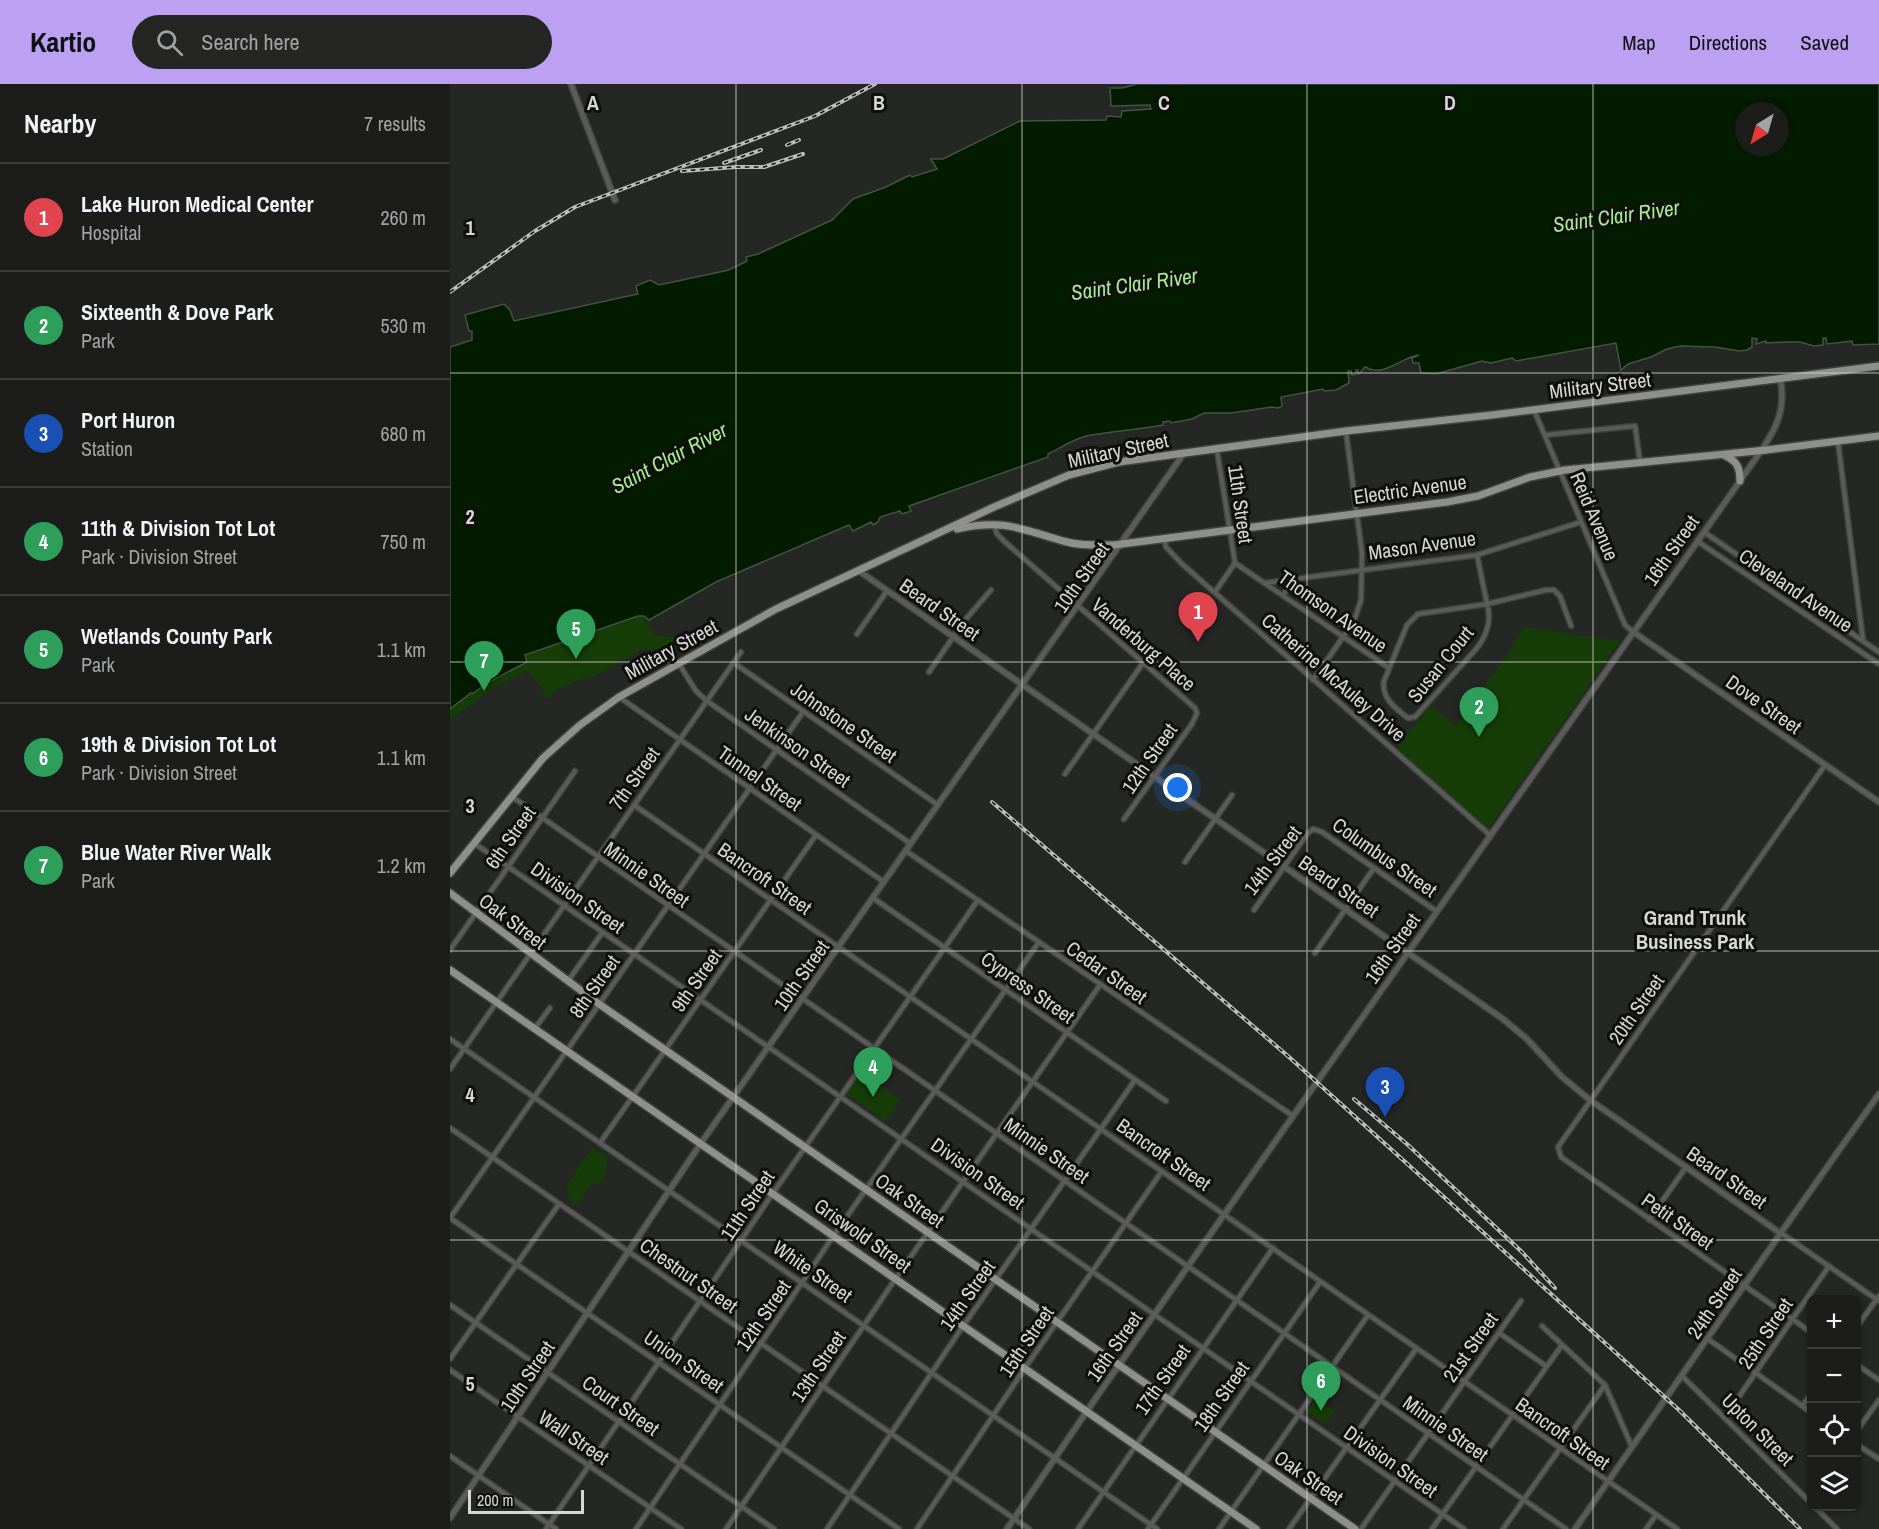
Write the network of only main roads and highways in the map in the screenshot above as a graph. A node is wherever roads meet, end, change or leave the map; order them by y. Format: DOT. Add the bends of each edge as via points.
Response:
graph roads {
  1 [pos="1879,366"];
  2 [pos="1879,436"];
  3 [pos="1722,454"];
  4 [pos="1740,481"];
  5 [pos="994,507"];
  6 [pos="992,524"];
  7 [pos="945,531"];
  8 [pos="450,873"];
  9 [pos="450,893"];
  10 [pos="450,970"];
  11 [pos="1256,1529"];
  12 [pos="1355,1529"];
  1 -- 5 [label="main road, Military Street" via="1119,462 1056,480"];
  2 -- 3 [label="main road, Electric Avenue"];
  3 -- 4 [label="main road" via="1737,464"];
  3 -- 6 [label="main road, Electric Avenue" via="1560,471 1467,498 1122,543 1068,543 1018,526"];
  5 -- 6 [label="main road" via="990,513"];
  5 -- 7 [label="main road, Military Street"];
  6 -- 7 [label="main road, Electric Avenue"];
  7 -- 8 [label="main road, Military Street" via="765,614 620,697 553,747"];
  9 -- 12 [label="main road, Oak Street" via="599,1004"];
  10 -- 11 [label="main road, Griswold Street"];
}
